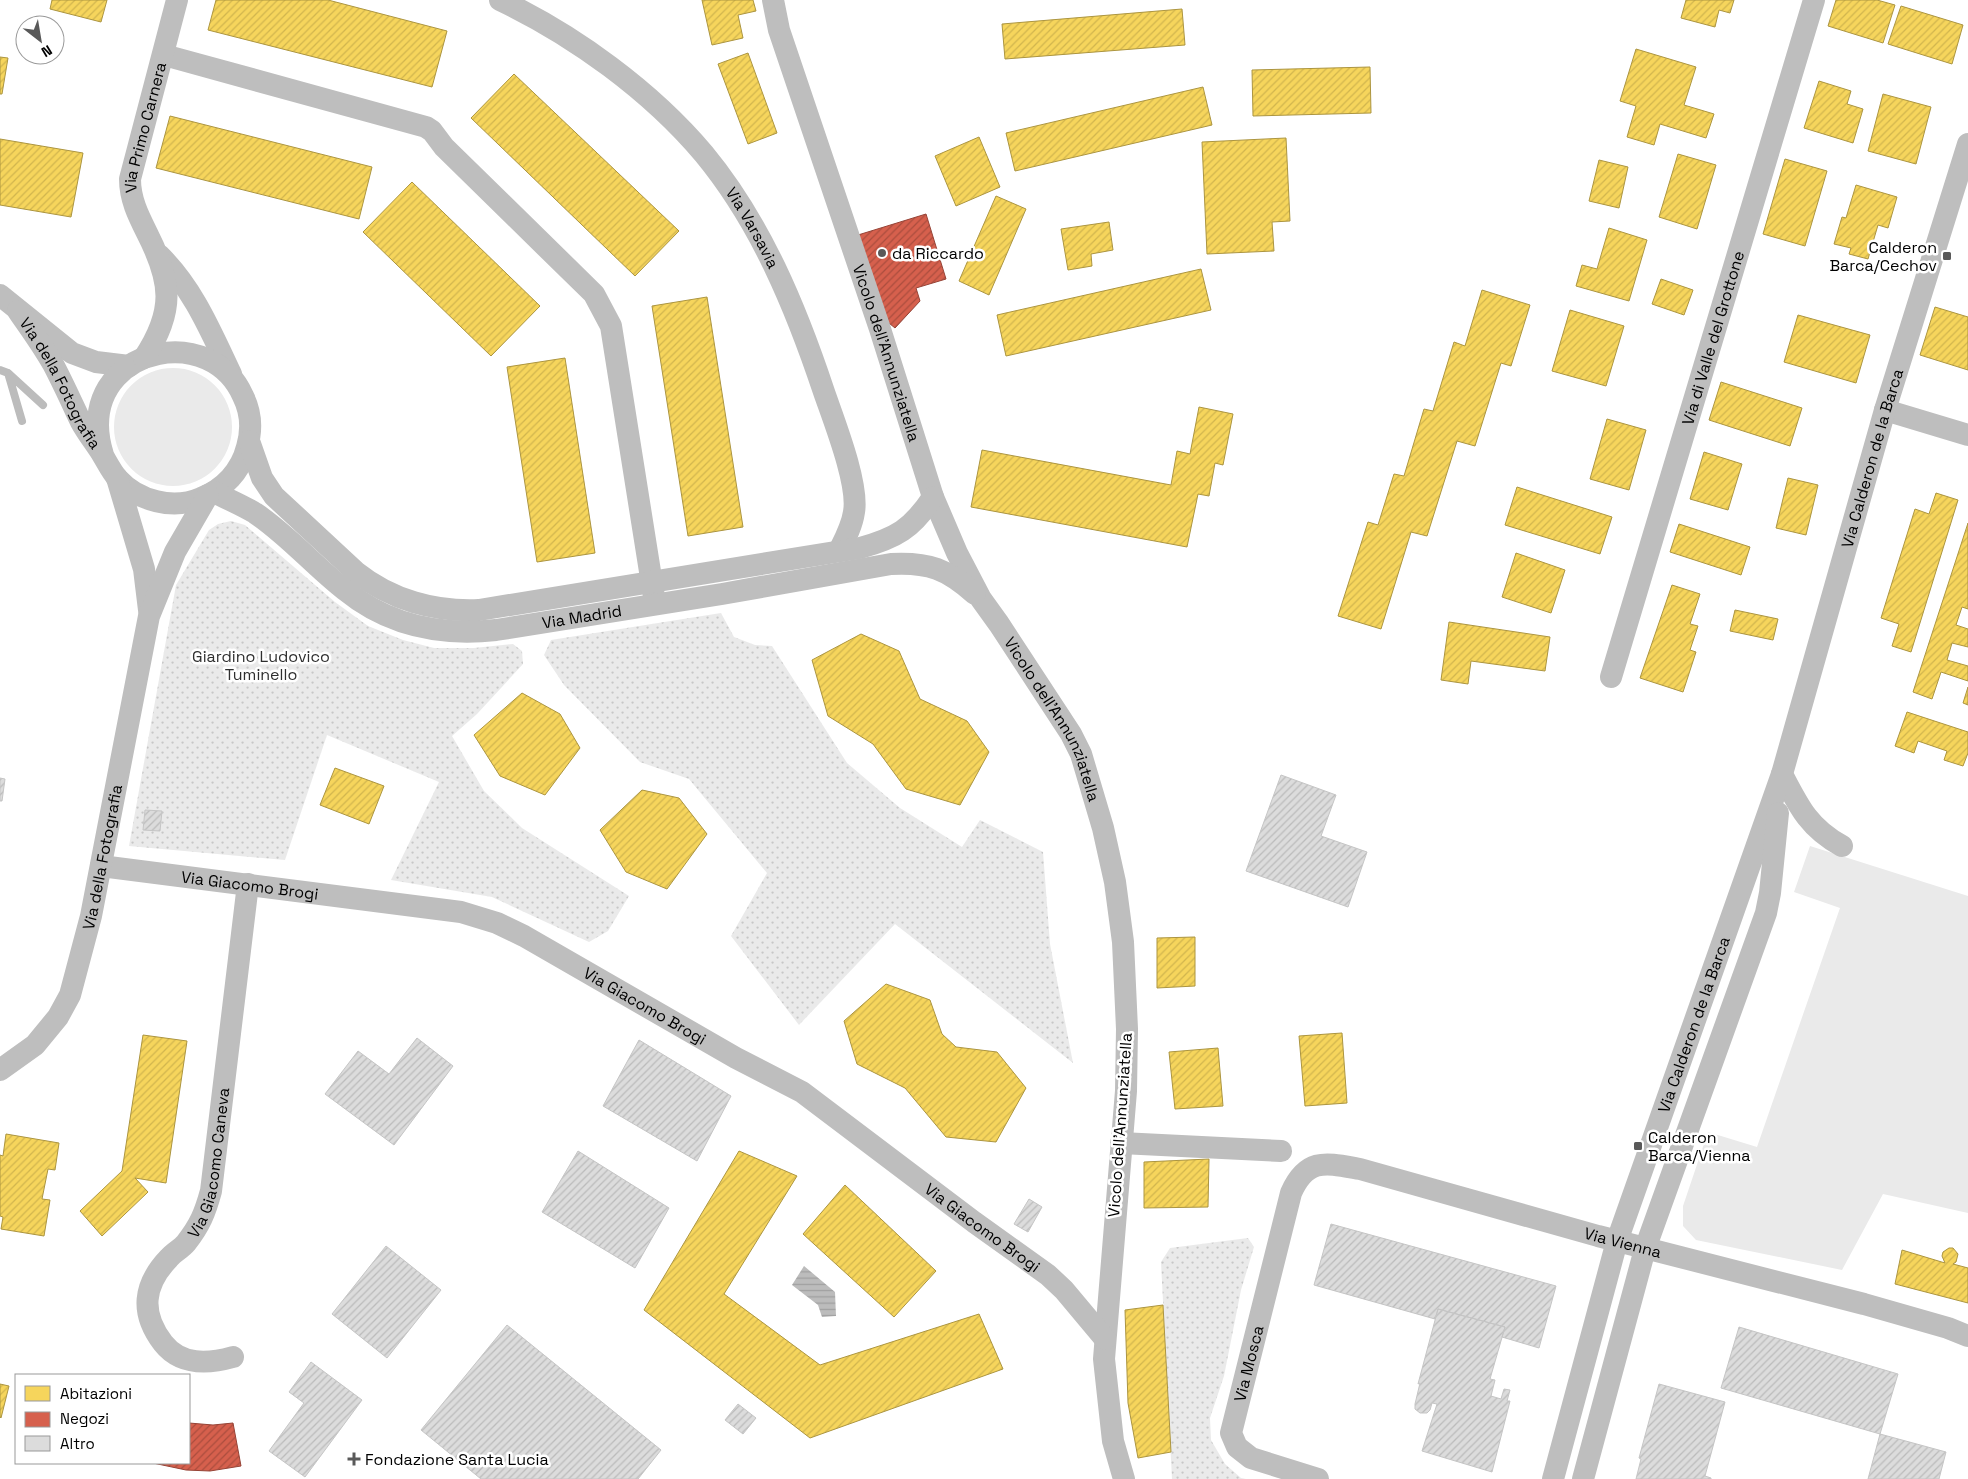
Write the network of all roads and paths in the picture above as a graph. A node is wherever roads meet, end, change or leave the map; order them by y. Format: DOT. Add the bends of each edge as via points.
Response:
graph roads {
  1 [pos="178,0"];
  2 [pos="500,0"];
  3 [pos="773,0"];
  4 [pos="1814,0"];
  5 [pos="164,54"];
  6 [pos="1968,144"];
  7 [pos="157,253"];
  8 [pos="0,295"];
  9 [pos="18,310"];
  10 [pos="137,362"];
  11 [pos="234,380"];
  12 [pos="1886,410"];
  13 [pos="1968,436"];
  14 [pos="249,441"];
  15 [pos="103,455"];
  16 [pos="117,478"];
  17 [pos="211,494"];
  18 [pos="933,497"];
  19 [pos="839,551"];
  20 [pos="718,572"];
  21 [pos="653,593"];
  22 [pos="722,594"];
  23 [pos="981,600"];
  24 [pos="150,616"];
  25 [pos="1610,677"];
  26 [pos="1782,774"];
  27 [pos="1842,846"];
  28 [pos="101,866"];
  29 [pos="248,884"];
  30 [pos="0,1070"];
  31 [pos="1121,1143"];
  32 [pos="1281,1151"];
  33 [pos="1290,1193"];
  34 [pos="1617,1241"];
  35 [pos="1645,1249"];
  36 [pos="1968,1336"];
  37 [pos="1105,1339"];
  38 [pos="233,1357"];
  39 [pos="1124,1479"];
  40 [pos="1318,1479"];
  41 [pos="1553,1479"];
  42 [pos="1583,1479"];
  1 -- 5 [label="street, Via Primo Carnera"];
  2 -- 19 [label="street, Via Varsavia" via="574,41 617,72 684,132 740,205 792,304 842,446 855,502 851,523"];
  3 -- 18 [label="street, Vicolo dell'Annunziatella" via="778,30 880,329"];
  4 -- 25 [label="street, Via di Valle del Grottone"];
  5 -- 7 [label="street, Via Primo Carnera" via="130,179 137,213"];
  5 -- 21 [label="street" via="426,127 594,294 611,326"];
  6 -- 12 [label="street, Via Calderon de la Barca"];
  7 -- 10 [label="street, Via Primo Carnera" via="166,286 166,312 156,340"];
  7 -- 11 [label="street, Via Primo Carnera" via="192,296"];
  8 -- 9 [label="street, Via della Fotografia"];
  9 -- 10 [label="street, Via della Fotografia" via="72,353 96,362"];
  9 -- 15 [label="street, Via della Fotografia" via="52,363 82,424"];
  10 -- 11 [label="street" via="173,351 190,353 214,363"];
  10 -- 15 [label="street" via="117,377 100,407 98,424"];
  11 -- 14 [label="street" via="248,409"];
  12 -- 13 [label="street"];
  12 -- 26 [label="street, Via Calderon de la Barca"];
  14 -- 17 [label="street" via="233,476"];
  14 -- 21 [label="street, Via Madrid" via="268,488 295,517 369,582 390,593 453,611"];
  15 -- 16 [label="street"];
  16 -- 17 [label="street" via="144,498 166,503 187,502"];
  16 -- 24 [label="street, Via della Fotografia" via="144,569"];
  17 -- 21 [label="street, Via Madrid" via="243,506 266,521 363,604 422,628 450,632 481,631"];
  17 -- 24 [label="street, Via della Fotografia" via="176,552"];
  18 -- 19 [label="street, Via Madrid" via="916,520 894,538"];
  18 -- 23 [label="street, Vicolo dell'Annunziatella"];
  19 -- 20 [label="street, Via Madrid"];
  20 -- 21 [label="street, Via Madrid"];
  20 -- 22 [label="street"];
  21 -- 22 [label="street, Via Madrid"];
  22 -- 23 [label="street, Via Madrid" via="908,563 941,570"];
  23 -- 31 [label="street, Vicolo dell'Annunziatella" via="1071,734 1083,760 1103,828 1123,942 1127,1062"];
  24 -- 28 [label="street, Via della Fotografia"];
  26 -- 27 [label="street" via="1803,814 1828,838"];
  26 -- 34 [label="street, Via Calderon de la Barca"];
  26 -- 35 [label="street, Via Calderon de la Barca" via="1766,913"];
  28 -- 29 [label="street, Via Giacomo Brogi"];
  28 -- 30 [label="street, Via della Fotografia" via="77,972 65,1006 35,1045"];
  29 -- 37 [label="street, Via Giacomo Brogi" via="461,912 497,923 524,936 808,1096 1048,1275"];
  29 -- 38 [label="street, Via Giacomo Caneva" via="211,1192 203,1218 185,1244 159,1269 150,1284 147,1300 148,1318 155,1332 168,1350 183,1360 216,1362"];
  31 -- 32 [label="street"];
  31 -- 37 [label="street, Vicolo dell'Annunziatella"];
  33 -- 34 [label="street, Via Vienna" via="1303,1173 1326,1163 1360,1169"];
  33 -- 40 [label="street, Via Mosca" via="1231,1433 1237,1447 1251,1458"];
  34 -- 35 [label="street, Via Vienna"];
  34 -- 41 [label="street, Via Calderon de la Barca"];
  35 -- 36 [label="street, Via Vienna" via="1864,1304"];
  35 -- 42 [label="street, Via Calderon de la Barca"];
  37 -- 39 [label="street, Vicolo dell'Annunziatella" via="1104,1369 1113,1441"];
}
